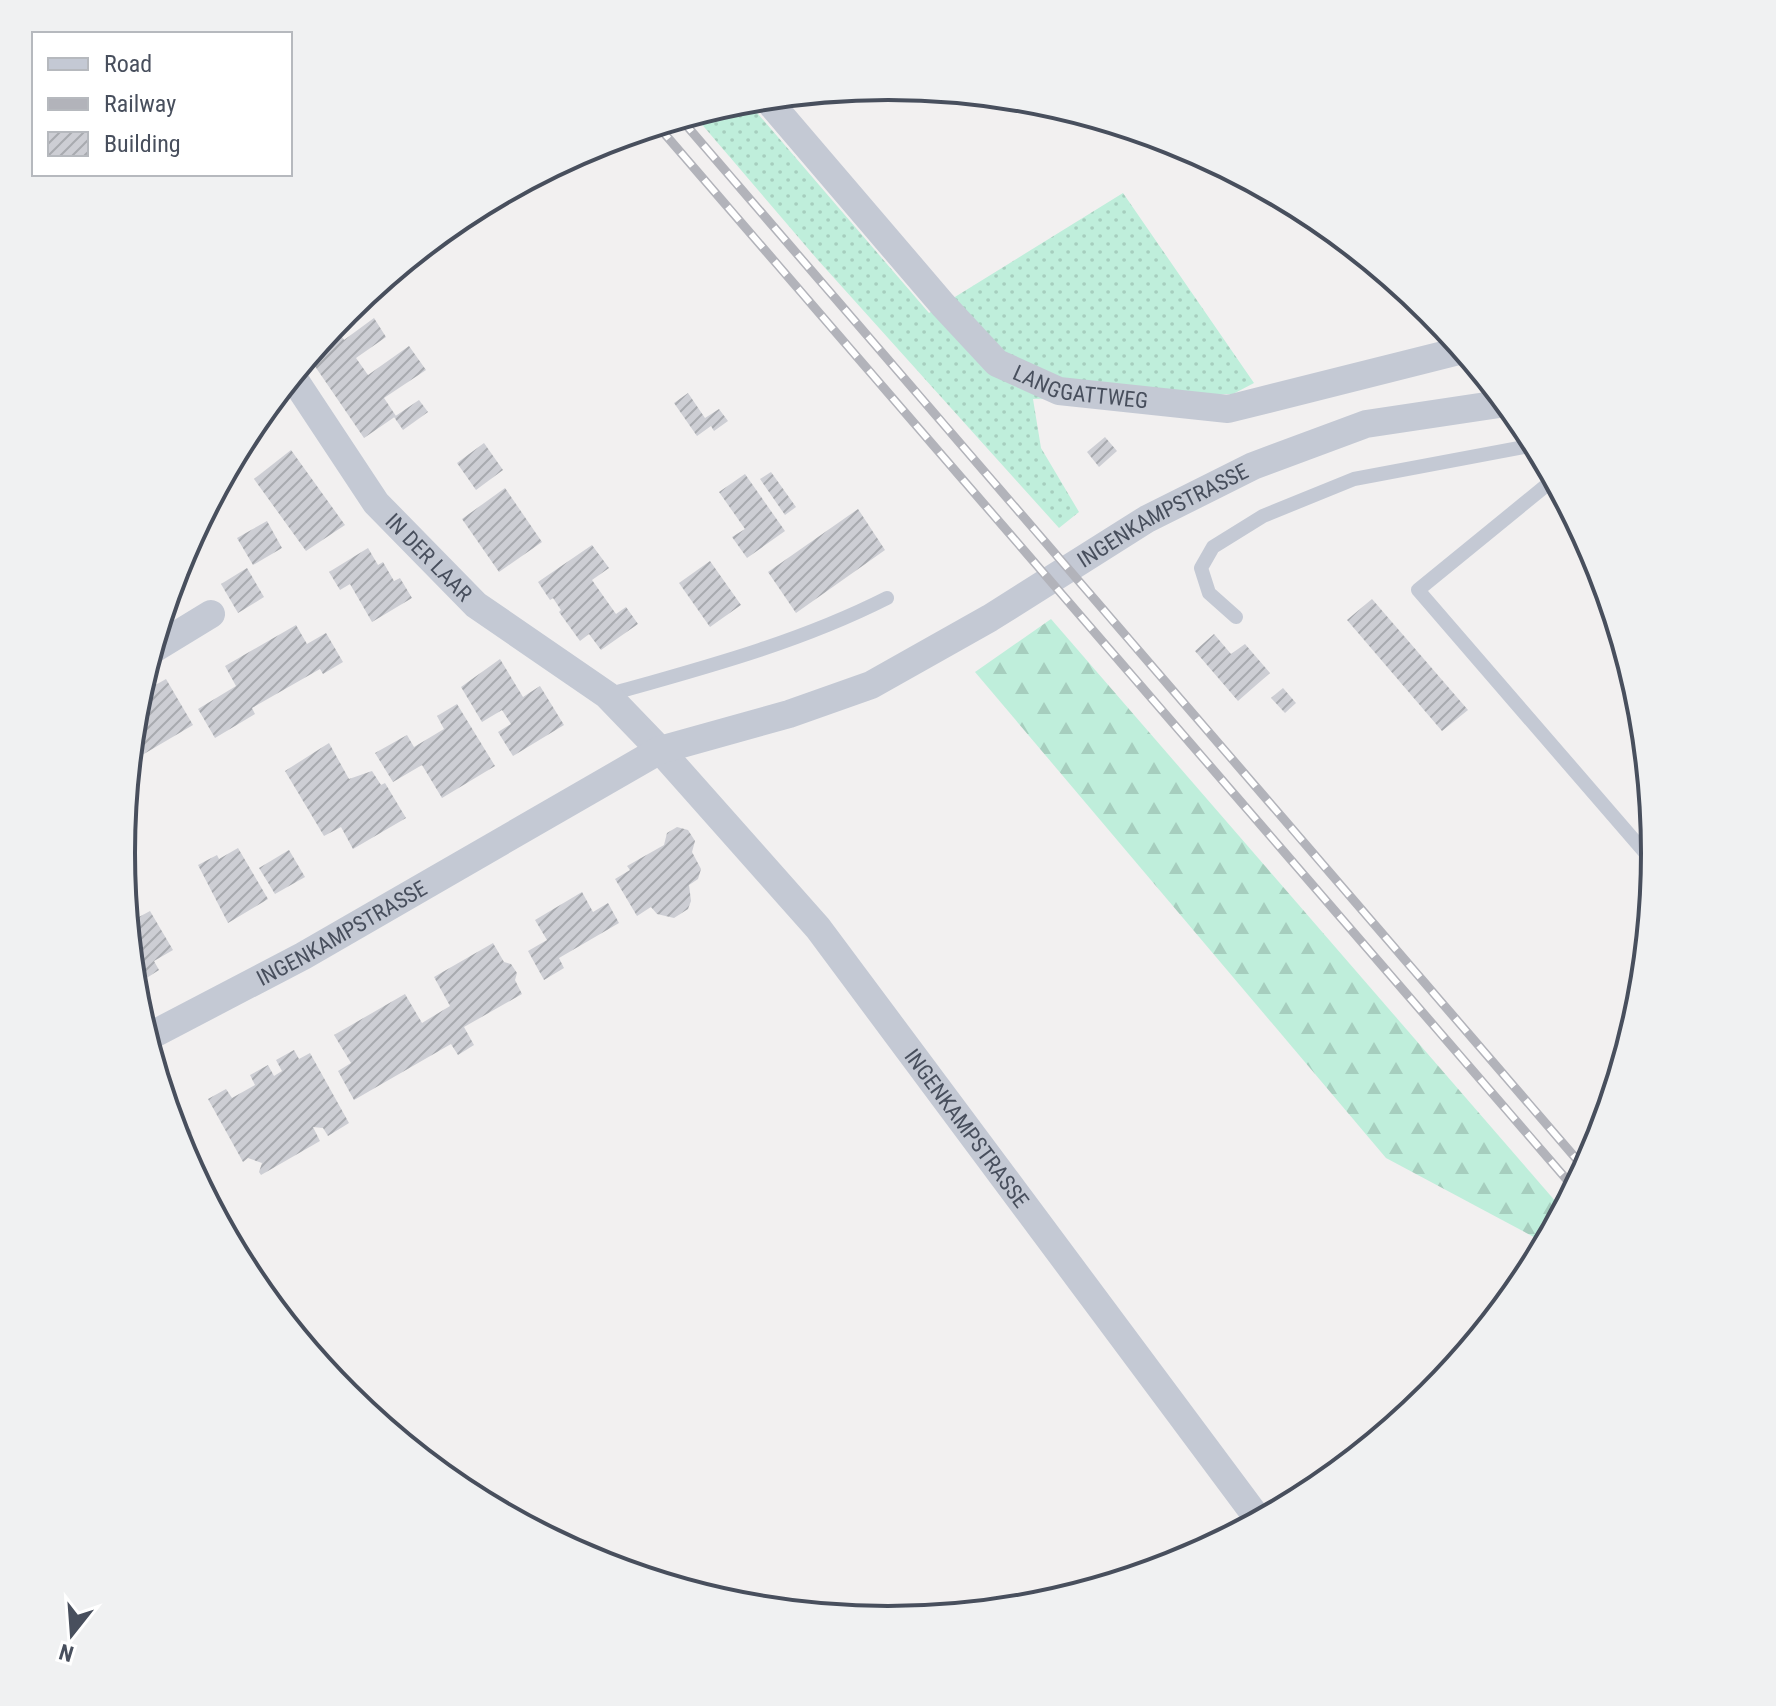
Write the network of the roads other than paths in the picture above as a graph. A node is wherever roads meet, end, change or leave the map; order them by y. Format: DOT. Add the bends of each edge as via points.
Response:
graph roads {
  1 [pos="775,108"];
  2 [pos="1450,353"];
  3 [pos="298,386"];
  4 [pos="1492,405"];
  5 [pos="1522,447"];
  6 [pos="1545,486"];
  7 [pos="887,598"];
  8 [pos="211,614"];
  9 [pos="1236,617"];
  10 [pos="166,642"];
  11 [pos="607,695"];
  12 [pos="660,750"];
  13 [pos="1641,848"];
  14 [pos="157,1032"];
  15 [pos="1252,1511"];
  1 -- 2 [label="street, LANGGATTWEG" via="997,363 1059,391 1228,409"];
  3 -- 11 [label="street, IN DER LAAR" via="376,503 476,605"];
  4 -- 12 [label="street, INGENKAMPSTRASSE" via="1366,424 1253,466 1147,519 871,685"];
  5 -- 9 [label="lane" via="1354,479 1263,516 1213,547 1201,568 1209,593"];
  6 -- 13 [label="lane" via="1418,590"];
  7 -- 11 [label="lane" via="763,651"];
  8 -- 10 [label="street"];
  11 -- 12 [label="street, IN DER LAAR"];
  12 -- 14 [label="street, INGENKAMPSTRASSE" via="303,956"];
  12 -- 15 [label="street, INGENKAMPSTRASSE" via="818,928"];
}
